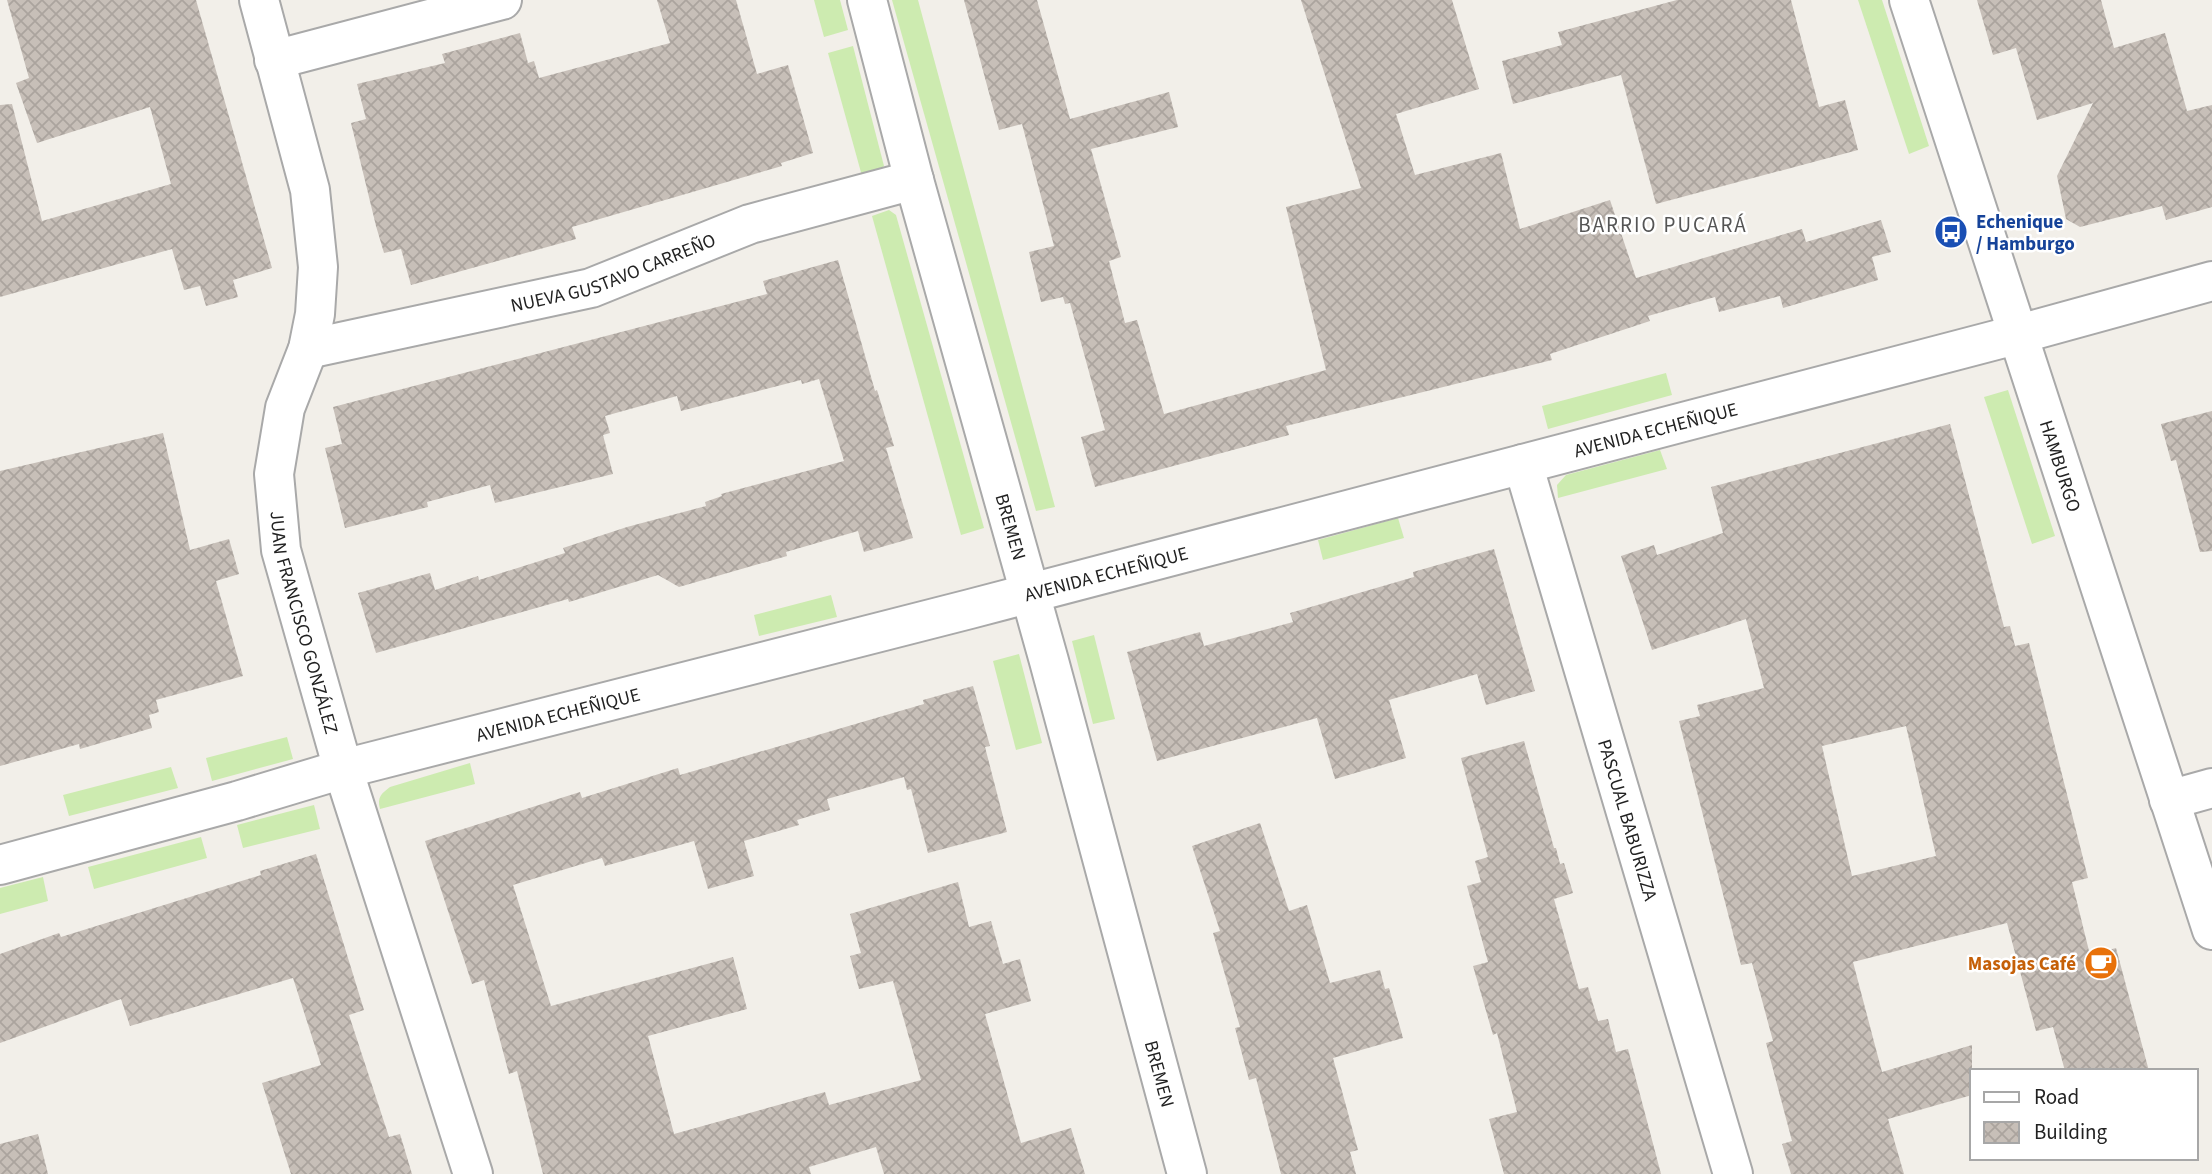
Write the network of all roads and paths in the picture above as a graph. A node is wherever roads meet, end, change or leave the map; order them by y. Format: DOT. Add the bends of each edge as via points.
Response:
graph roads {
  1 [pos="259,0"];
  2 [pos="502,0"];
  3 [pos="867,0"];
  4 [pos="1909,0"];
  5 [pos="274,60"];
  6 [pos="914,180"];
  7 [pos="2212,281"];
  8 [pos="2019,334"];
  9 [pos="308,349"];
  10 [pos="1523,464"];
  11 [pos="1029,594"];
  12 [pos="344,769"];
  13 [pos="2212,788"];
  14 [pos="2169,800"];
  15 [pos="0,865"];
  16 [pos="2212,930"];
  17 [pos="473,1174"];
  18 [pos="1187,1174"];
  19 [pos="1733,1174"];
  1 -- 5 [label="street, JUAN FRANCISCO GONZÁLEZ"];
  2 -- 5 [label="street"];
  3 -- 6 [label="street, BREMEN"];
  4 -- 8 [label="street, HAMBURGO"];
  5 -- 9 [label="street, JUAN FRANCISCO GONZÁLEZ" via="310,190 318,267 316,314"];
  6 -- 9 [label="street, NUEVA GUSTAVO CARREÑO" via="750,224 591,288"];
  6 -- 11 [label="street, BREMEN"];
  7 -- 8 [label="street, AVENIDA ECHEÑIQUE"];
  8 -- 10 [label="street, AVENIDA ECHEÑIQUE"];
  8 -- 14 [label="street, HAMBURGO"];
  9 -- 12 [label="street, JUAN FRANCISCO GONZÁLEZ" via="285,408 274,474 281,550"];
  10 -- 11 [label="street, AVENIDA ECHEÑIQUE"];
  10 -- 19 [label="street, PASCUAL BABURIZZA"];
  11 -- 12 [label="street, AVENIDA ECHEÑIQUE"];
  11 -- 18 [label="street, BREMEN"];
  12 -- 15 [label="street, AVENIDA ECHEÑIQUE"];
  12 -- 17 [label="street, JUAN FRANCISCO GONZÁLEZ"];
  13 -- 14 [label="street"];
  14 -- 16 [label="street, HAMBURGO"];
}
